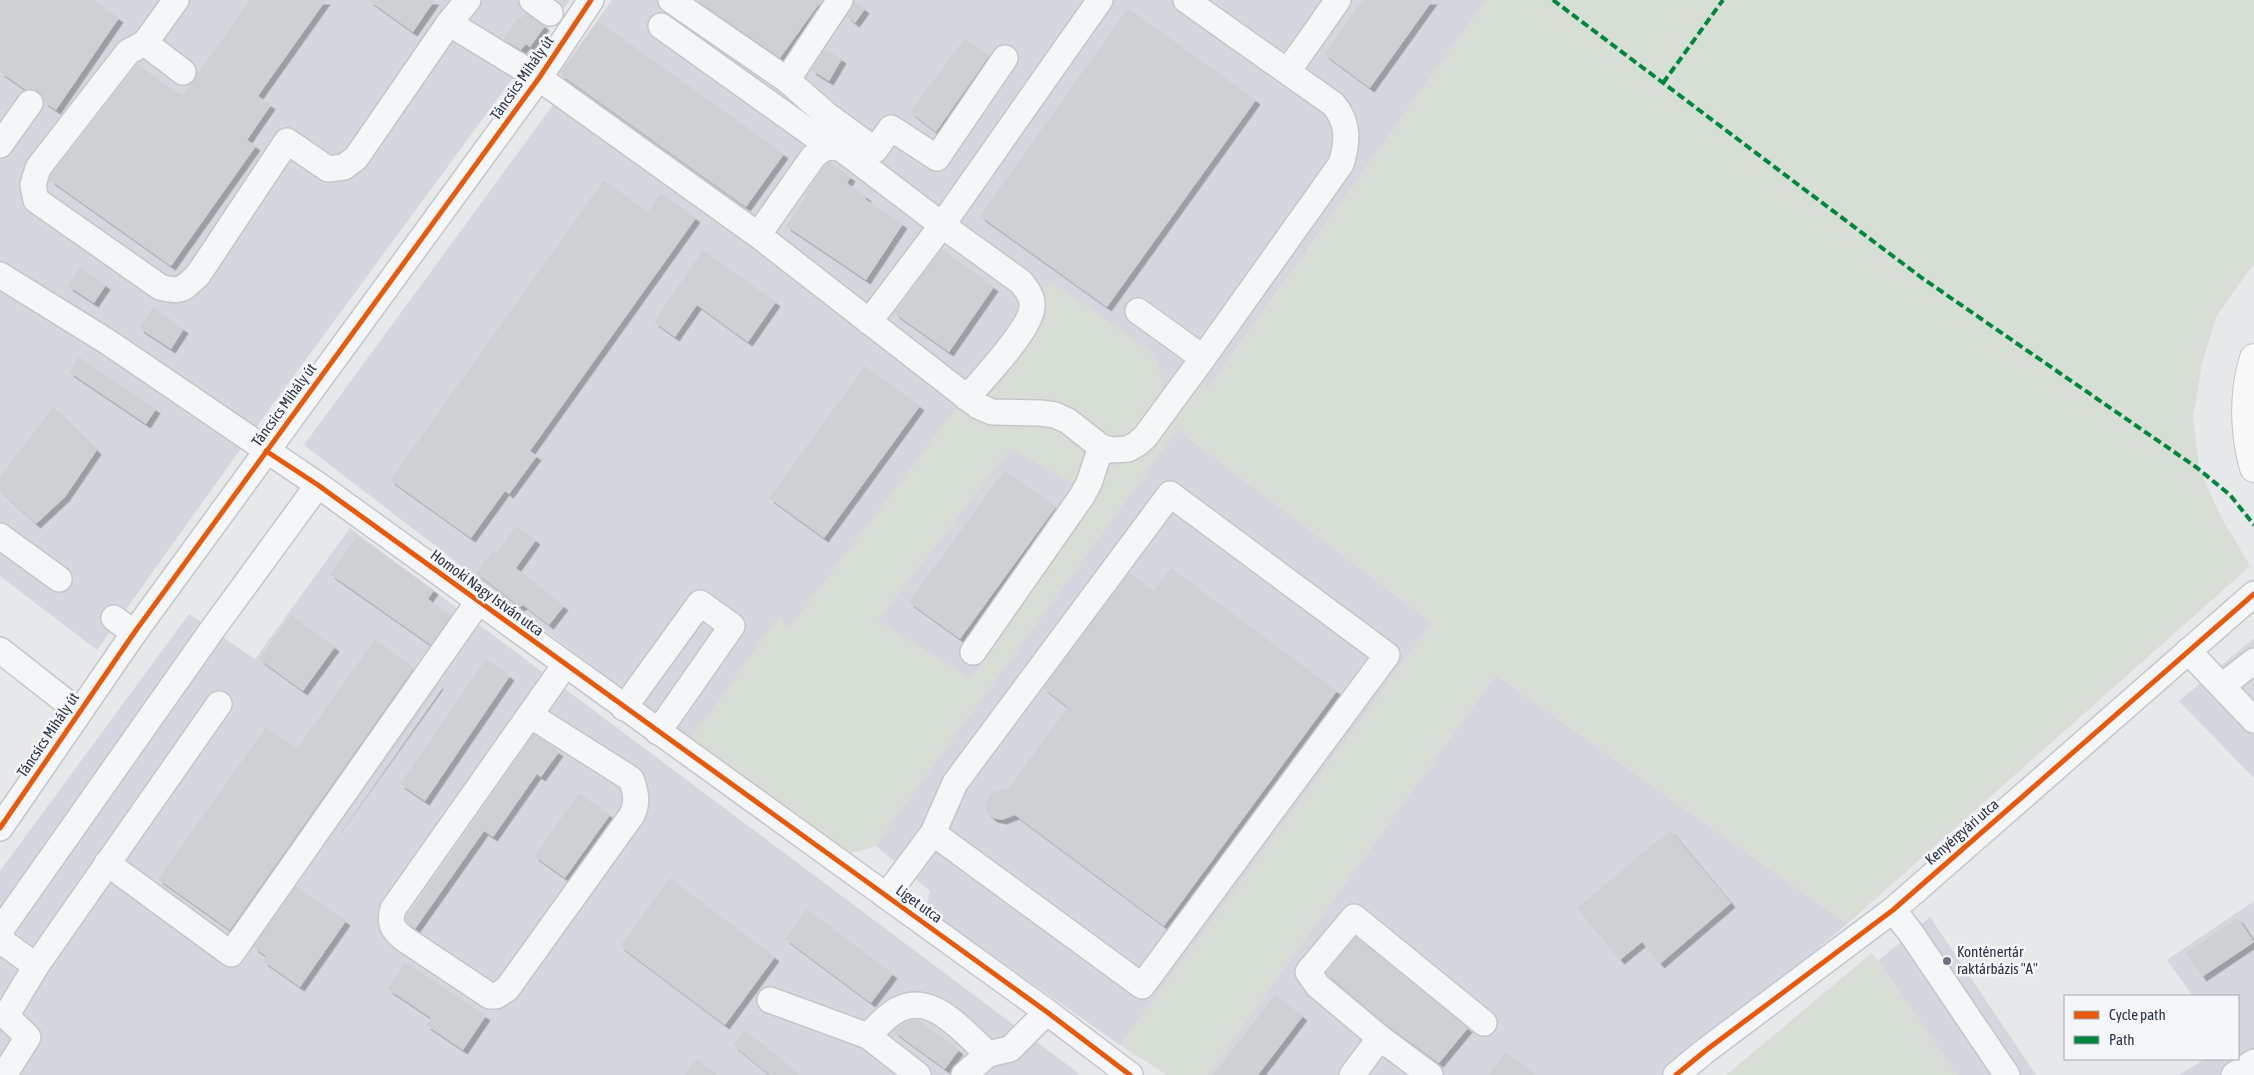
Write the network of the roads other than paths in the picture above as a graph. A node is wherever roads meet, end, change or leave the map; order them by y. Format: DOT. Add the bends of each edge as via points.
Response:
graph roads {
  1 [pos="176,0"];
  2 [pos="468,0"];
  3 [pos="591,0"];
  4 [pos="671,0"];
  5 [pos="840,0"];
  6 [pos="1100,0"];
  7 [pos="1186,0"];
  8 [pos="1338,0"];
  9 [pos="449,22"];
  10 [pos="661,26"];
  11 [pos="145,43"];
  12 [pos="1005,58"];
  13 [pos="1288,71"];
  14 [pos="183,72"];
  15 [pos="539,78"];
  16 [pos="787,80"];
  17 [pos="30,103"];
  18 [pos="0,145"];
  19 [pos="829,146"];
  20 [pos="942,225"];
  21 [pos="758,235"];
  22 [pos="0,275"];
  23 [pos="1138,311"];
  24 [pos="869,322"];
  25 [pos="1203,358"];
  26 [pos="2254,358"];
  27 [pos="967,398"];
  28 [pos="1101,447"];
  29 [pos="266,450"];
  30 [pos="2254,468"];
  31 [pos="318,485"];
  32 [pos="0,536"];
  33 [pos="59,578"];
  34 [pos="2254,594"];
  35 [pos="478,602"];
  36 [pos="114,618"];
  37 [pos="134,633"];
  38 [pos="0,650"];
  39 [pos="2188,651"];
  40 [pos="973,652"];
  41 [pos="2254,661"];
  42 [pos="565,665"];
  43 [pos="2222,686"];
  44 [pos="219,704"];
  45 [pos="624,708"];
  46 [pos="80,712"];
  47 [pos="530,714"];
  48 [pos="2254,720"];
  49 [pos="658,732"];
  50 [pos="691,756"];
  51 [pos="115,818"];
  52 [pos="0,828"];
  53 [pos="933,832"];
  54 [pos="111,858"];
  55 [pos="886,896"];
  56 [pos="1893,910"];
  57 [pos="0,930"];
  58 [pos="0,940"];
  59 [pos="36,966"];
  60 [pos="770,1000"];
  61 [pos="1047,1012"];
  62 [pos="1484,1023"];
  63 [pos="868,1036"];
  64 [pos="1380,1038"];
  65 [pos="988,1054"];
  66 [pos="6,1060"];
  67 [pos="2254,1062"];
  68 [pos="918,1075"];
  69 [pos="964,1075"];
  70 [pos="1130,1075"];
  71 [pos="1352,1075"];
  72 [pos="1430,1075"];
  73 [pos="1676,1075"];
  74 [pos="2007,1075"];
  75 [pos="2234,1075"];
  1 -- 11 [label="street"];
  2 -- 9 [label="street"];
  3 -- 15 [label="street, Táncsics Mihály út"];
  4 -- 16 [label="street"];
  5 -- 16 [label="street"];
  6 -- 20 [label="street"];
  7 -- 13 [label="street"];
  8 -- 13 [label="street"];
  9 -- 11 [label="street" via="356,158 344,167 328,169 287,141 198,275 183,289 174,291 160,287 36,200 33,186 38,168 128,52"];
  9 -- 15 [label="street"];
  10 -- 19 [label="street"];
  11 -- 14 [label="street"];
  12 -- 16 [label="street" via="937,158 891,128 875,150"];
  13 -- 25 [label="street" via="1341,113 1345,124 1345,151 1340,164"];
  15 -- 21 [label="street"];
  15 -- 29 [label="street, Táncsics Mihály út"];
  17 -- 18 [label="street"];
  19 -- 20 [label="street" via="842,149"];
  19 -- 21 [label="street" via="813,158"];
  20 -- 24 [label="street"];
  20 -- 27 [label="street" via="1022,282 1030,294 1032,306 1030,318 1021,332"];
  21 -- 24 [label="street"];
  22 -- 29 [label="street, Homoki Nagy István utca" via="108,342"];
  23 -- 25 [label="street"];
  24 -- 27 [label="street"];
  25 -- 28 [label="street" via="1137,444 1120,451"];
  26 -- 30 [label="main road" via="2246,399 2247,433"];
  27 -- 28 [label="street" via="992,412 1055,415"];
  28 -- 40 [label="street" via="1090,483 1082,496"];
  29 -- 31 [label="street, Homoki Nagy István utca"];
  29 -- 37 [label="street, Táncsics Mihály út"];
  31 -- 35 [label="street, Homoki Nagy István utca"];
  31 -- 57 [label="street"];
  32 -- 33 [label="street"];
  34 -- 39 [label="street, Kenyérgyári utca"];
  35 -- 42 [label="street, Homoki Nagy István utca"];
  35 -- 54 [label="street" via="231,954"];
  36 -- 37 [label="street"];
  37 -- 46 [label="street, Táncsics Mihály út"];
  38 -- 46 [label="street"];
  39 -- 43 [label="street"];
  39 -- 56 [label="street, Kenyérgyári utca"];
  41 -- 43 [label="street"];
  42 -- 45 [label="street, Homoki Nagy István utca"];
  42 -- 47 [label="street"];
  43 -- 48 [label="street"];
  44 -- 54 [label="street"];
  45 -- 49 [label="street, Homoki Nagy István utca"];
  45 -- 49 [label="street" via="700,603 732,626"];
  46 -- 52 [label="street, Táncsics Mihály út"];
  47 -- 47 [label="street" via="631,779 636,803 632,815 507,989 490,996 403,938 391,925 390,917"];
  49 -- 50 [label="street, Homoki Nagy István utca"];
  50 -- 55 [label="street, Liget utca"];
  51 -- 54 [label="street"];
  53 -- 53 [label="street" via="954,783 1170,494 1387,655 1142,986"];
  53 -- 55 [label="street"];
  54 -- 59 [label="street"];
  55 -- 61 [label="street, Liget utca"];
  56 -- 73 [label="street, Kenyérgyári utca"];
  56 -- 74 [label="street"];
  58 -- 59 [label="street"];
  59 -- 66 [label="street" via="6,1016 28,1037"];
  60 -- 63 [label="street"];
  61 -- 65 [label="street" via="1010,1049"];
  61 -- 70 [label="street, Liget utca"];
  62 -- 64 [label="street" via="1354,916 1308,972 1318,986"];
  63 -- 65 [label="street" via="893,1012 918,1004 942,1014"];
  63 -- 68 [label="street"];
  64 -- 71 [label="street"];
  64 -- 72 [label="street"];
  65 -- 69 [label="street"];
  67 -- 75 [label="street"];
}
